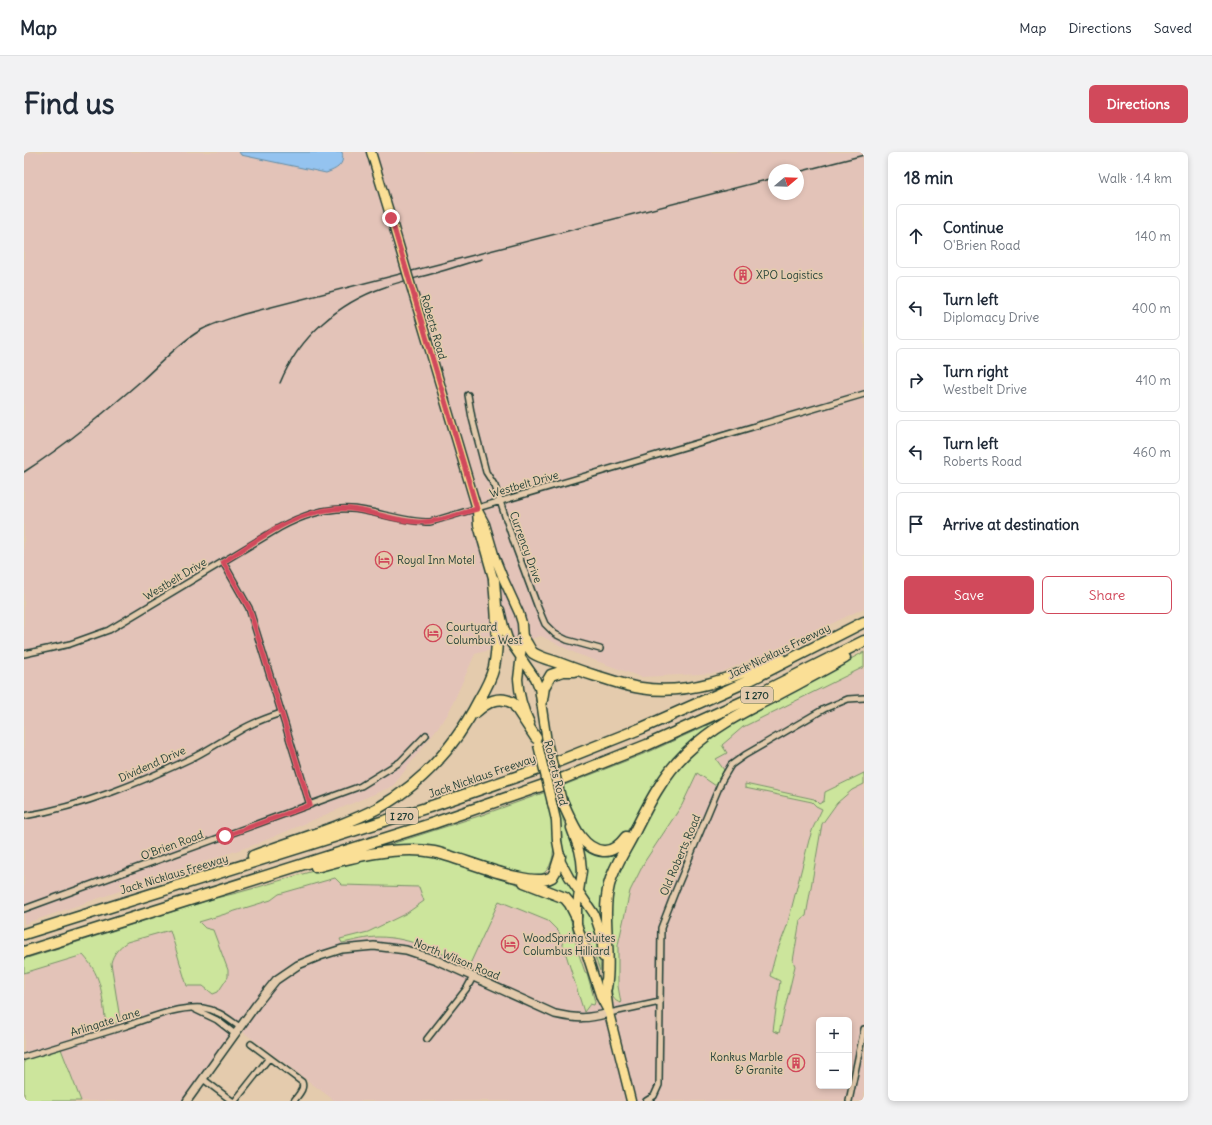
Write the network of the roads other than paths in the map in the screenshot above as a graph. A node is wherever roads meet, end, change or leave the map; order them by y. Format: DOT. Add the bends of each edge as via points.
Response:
graph roads {
  1 [pos="371,152"];
  2 [pos="864,394"];
  3 [pos="468,395"];
  4 [pos="500,502"];
  5 [pos="477,509"];
  6 [pos="223,562"];
  7 [pos="494,580"];
  8 [pos="864,622"];
  9 [pos="839,635"];
  10 [pos="523,638"];
  11 [pos="864,641"];
  12 [pos="864,647"];
  13 [pos="600,649"];
  14 [pos="24,654"];
  15 [pos="521,657"];
  16 [pos="579,671"];
  17 [pos="864,698"];
  18 [pos="542,700"];
  19 [pos="281,713"];
  20 [pos="472,715"];
  21 [pos="426,735"];
  22 [pos="537,742"];
  23 [pos="557,802"];
  24 [pos="310,805"];
  25 [pos="24,816"];
  26 [pos="637,825"];
  27 [pos="560,856"];
  28 [pos="508,875"];
  29 [pos="579,891"];
  30 [pos="158,892"];
  31 [pos="211,893"];
  32 [pos="24,909"];
  33 [pos="576,916"];
  34 [pos="24,934"];
  35 [pos="24,952"];
  36 [pos="473,977"];
  37 [pos="606,988"];
  38 [pos="660,1002"];
  39 [pos="192,1008"];
  40 [pos="609,1013"];
  41 [pos="240,1027"];
  42 [pos="864,1029"];
  43 [pos="235,1034"];
  44 [pos="428,1039"];
  45 [pos="251,1044"];
  46 [pos="24,1057"];
  47 [pos="269,1058"];
  48 [pos="203,1079"];
  49 [pos="187,1101"];
  50 [pos="233,1101"];
  51 [pos="294,1101"];
  52 [pos="631,1101"];
  53 [pos="646,1101"];
  54 [pos="849,1101"];
  1 -- 5 [label="main road, Roberts Road, bridge"];
  2 -- 4 [label="street, Westbelt Drive"];
  3 -- 4 [label="street, Currency Drive" via="486,472 495,486"];
  4 -- 5 [label="street, Westbelt Drive"];
  4 -- 13 [label="street, Currency Drive" via="545,624 555,634 567,640"];
  5 -- 6 [label="street, Westbelt Drive" via="430,522 417,522 356,509 316,512 293,520"];
  5 -- 7 [label="main road, Roberts Road" via="478,525"];
  5 -- 10 [label="main road, Roberts Road" via="519,613"];
  6 -- 14 [label="street, Westbelt Drive" via="109,630 70,644"];
  6 -- 19 [label="street" via="249,608"];
  7 -- 15 [label="main road, Roberts Road" via="506,633"];
  7 -- 20 [label="highway" via="498,623 494,667"];
  8 -- 9 [label="highway, Jack Nicklaus Freeway / I 270"];
  9 -- 16 [label="highway" via="742,673 690,688 640,688"];
  9 -- 30 [label="highway, Jack Nicklaus Freeway / I 270" via="746,682 559,762 429,807"];
  10 -- 15 [label="main road, Roberts Road"];
  10 -- 16 [label="highway" via="532,652"];
  11 -- 31 [label="highway, I 270" via="751,698 647,745 564,778 434,823"];
  12 -- 26 [label="highway" via="732,717 700,740 666,777"];
  15 -- 18 [label="main road, Roberts Road" via="535,678"];
  15 -- 22 [label="main road, Roberts Road" via="519,695"];
  16 -- 18 [label="highway" via="563,671 551,675 544,687"];
  17 -- 38 [label="street, Old Roberts Road" via="848,699 824,709 732,765 719,787 662,928"];
  18 -- 23 [label="main road, Roberts Road, bridge"];
  19 -- 24 [label="street"];
  19 -- 25 [label="street, Dividend Drive" via="250,725 198,755 133,785 93,799"];
  20 -- 22 [label="highway" via="489,702 508,700 513,703"];
  20 -- 30 [label="highway" via="443,756 397,797 334,827"];
  21 -- 24 [label="street, O'Brien Road" via="400,762 361,786"];
  22 -- 23 [label="main road, Roberts Road, bridge"];
  23 -- 26 [label="highway" via="589,846 597,850 607,851 616,848"];
  23 -- 27 [label="main road, Roberts Road"];
  23 -- 29 [label="main road, Roberts Road" via="580,855 582,871"];
  24 -- 32 [label="street, O'Brien Road"];
  26 -- 37 [label="highway" via="611,877 606,918 609,972"];
  27 -- 28 [label="highway" via="554,875 547,880 535,881"];
  27 -- 29 [label="main road, Roberts Road" via="566,872"];
  28 -- 31 [label="highway" via="435,852 411,850 357,857 245,887"];
  28 -- 33 [label="highway" via="565,898"];
  29 -- 33 [label="main road, Roberts Road"];
  29 -- 37 [label="main road, Roberts Road" via="592,909 600,930"];
  30 -- 34 [label="highway, Jack Nicklaus Freeway / I 270"];
  31 -- 35 [label="highway, I 270"];
  33 -- 40 [label="main road, Roberts Road" via="601,998"];
  36 -- 40 [label="main road, North Wilson Road" via="555,1014 591,1018"];
  36 -- 41 [label="main road, North Wilson Road" via="406,950 374,946 342,949 308,961 284,974 270,987"];
  36 -- 44 [label="street"];
  37 -- 40 [label="main road, Roberts Road"];
  38 -- 40 [label="street, North Wilson Road"];
  38 -- 53 [label="street, Old Roberts Road" via="658,1085 654,1096"];
  39 -- 41 [label="street, Arlingate Lane" via="210,1009"];
  39 -- 43 [label="street" via="217,1020"];
  39 -- 46 [label="street, Arlingate Lane"];
  40 -- 52 [label="main road, Roberts Road"];
  41 -- 43 [label="main road, North Wilson Road"];
  42 -- 54 [label="street"];
  43 -- 48 [label="main road, North Wilson Road"];
  45 -- 47 [label="street"];
  47 -- 50 [label="street"];
  47 -- 51 [label="street" via="302,1082 302,1089"];
  48 -- 49 [label="main road, North Wilson Road"];
  48 -- 50 [label="street"];
}
